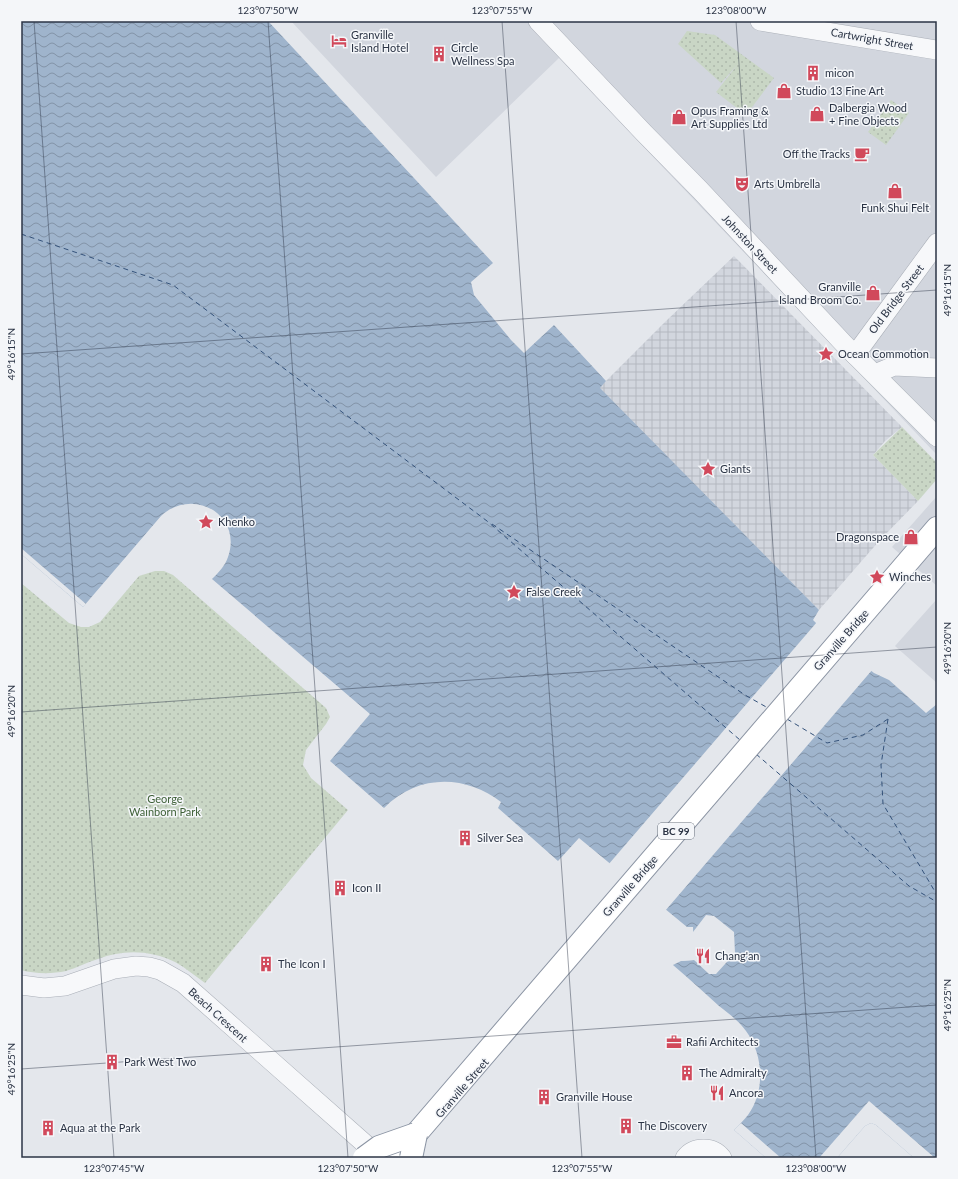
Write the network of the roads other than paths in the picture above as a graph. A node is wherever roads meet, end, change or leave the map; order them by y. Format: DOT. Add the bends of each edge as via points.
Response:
graph roads {
  1 [pos="538,21"];
  2 [pos="760,21"];
  3 [pos="937,50"];
  4 [pos="937,244"];
  5 [pos="855,355"];
  6 [pos="937,368"];
  7 [pos="875,374"];
  8 [pos="937,437"];
  9 [pos="937,528"];
  10 [pos="21,985"];
  11 [pos="523,1017"];
  12 [pos="416,1134"];
  13 [pos="364,1158"];
  14 [pos="381,1158"];
  15 [pos="395,1158"];
  16 [pos="401,1158"];
  17 [pos="411,1158"];
  18 [pos="686,1158"];
  19 [pos="722,1158"];
  1 -- 5 [label="street, Johnston Street"];
  2 -- 3 [label="street, Cartwright Street"];
  4 -- 5 [label="street, Old Bridge Street"];
  5 -- 7 [label="street, Johnston Street"];
  6 -- 7 [label="street" via="894,366"];
  7 -- 8 [label="street, Johnston Street"];
  9 -- 12 [label="main road, Granville Bridge / BC 99"];
  10 -- 14 [label="street, Beach Crescent" via="44,988 65,986 101,972 126,966 160,970 183,983"];
  11 -- 16 [label="street, Granville Street"];
  12 -- 13 [label="main road, Granville Bridge / BC 99, bridge" via="379,1147"];
  12 -- 15 [label="main road, Granville Bridge"];
  12 -- 17 [label="main road, Granville Bridge / BC 99, bridge"];
  18 -- 19 [label="street" via="693,1151 707,1149"];
}
